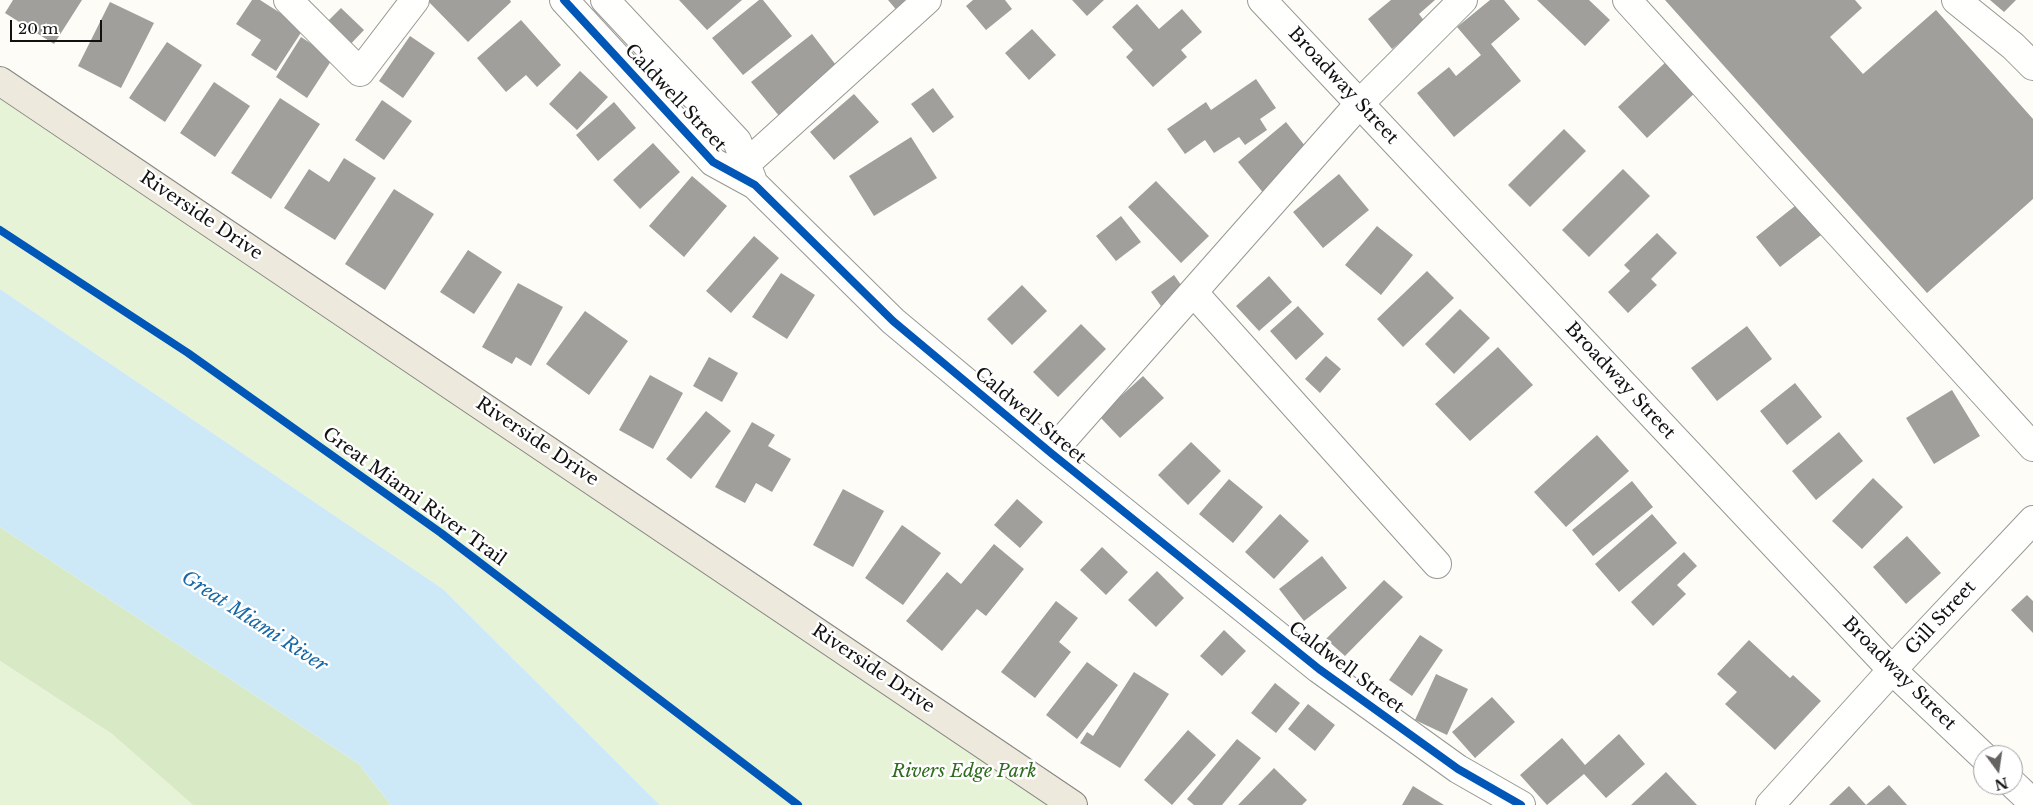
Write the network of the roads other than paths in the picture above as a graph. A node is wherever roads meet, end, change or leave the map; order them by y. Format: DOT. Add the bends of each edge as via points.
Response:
graph roads {
  1 [pos="288,0"];
  2 [pos="415,0"];
  3 [pos="564,0"];
  4 [pos="605,0"];
  5 [pos="928,0"];
  6 [pos="1262,0"];
  7 [pos="1463,0"];
  8 [pos="1627,0"];
  9 [pos="1956,0"];
  10 [pos="2033,66"];
  11 [pos="0,81"];
  12 [pos="1360,103"];
  13 [pos="750,175"];
  14 [pos="1194,293"];
  15 [pos="2033,447"];
  16 [pos="1051,453"];
  17 [pos="2033,520"];
  18 [pos="1437,564"];
  19 [pos="1892,670"];
  20 [pos="1973,747"];
  21 [pos="2023,794"];
  22 [pos="2033,803"];
  23 [pos="1073,805"];
  24 [pos="1521,805"];
  25 [pos="1770,805"];
  1 -- 2 [label="street" via="360,72"];
  3 -- 13 [label="street, Caldwell Street" via="713,162"];
  4 -- 13 [label="street, Caldwell Street" via="737,141"];
  5 -- 13 [label="street"];
  6 -- 12 [label="street, Broadway Street"];
  7 -- 12 [label="street"];
  8 -- 15 [label="street"];
  9 -- 10 [label="street"];
  11 -- 23 [label="main road, Riverside Drive"];
  12 -- 14 [label="street"];
  12 -- 19 [label="street, Broadway Street"];
  13 -- 16 [label="street, Caldwell Street" via="893,321"];
  14 -- 16 [label="street"];
  14 -- 18 [label="street"];
  16 -- 24 [label="street, Caldwell Street" via="1319,669 1458,769"];
  17 -- 19 [label="street, Gill Street"];
  19 -- 20 [label="street, Broadway Street"];
  19 -- 25 [label="street, Gill Street"];
  21 -- 22 [label="street"];
}
